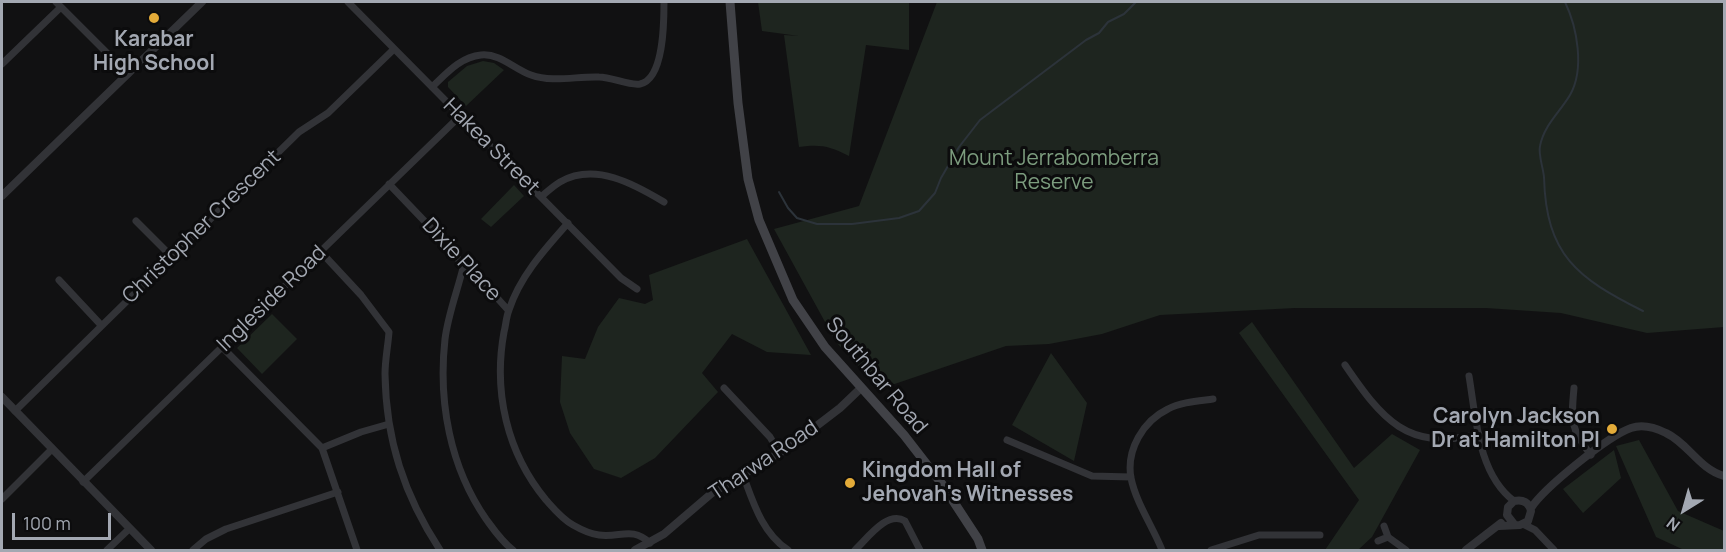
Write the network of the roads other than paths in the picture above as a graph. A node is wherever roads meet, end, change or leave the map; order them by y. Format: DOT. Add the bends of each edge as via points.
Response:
graph roads {
  1 [pos="202,2"];
  2 [pos="348,2"];
  3 [pos="664,2"];
  4 [pos="730,2"];
  5 [pos="58,4"];
  6 [pos="394,49"];
  7 [pos="2,64"];
  8 [pos="128,74"];
  9 [pos="432,87"];
  10 [pos="460,116"];
  11 [pos="389,184"];
  12 [pos="2,196"];
  13 [pos="542,197"];
  14 [pos="664,202"];
  15 [pos="136,221"];
  16 [pos="568,223"];
  17 [pos="321,252"];
  18 [pos="171,256"];
  19 [pos="463,268"];
  20 [pos="59,280"];
  21 [pos="637,289"];
  22 [pos="508,310"];
  23 [pos="101,325"];
  24 [pos="222,347"];
  25 [pos="1345,365"];
  26 [pos="1469,376"];
  27 [pos="724,388"];
  28 [pos="861,388"];
  29 [pos="1574,388"];
  30 [pos="2,398"];
  31 [pos="1213,399"];
  32 [pos="15,411"];
  33 [pos="389,424"];
  34 [pos="1479,434"];
  35 [pos="1007,440"];
  36 [pos="322,448"];
  37 [pos="52,449"];
  38 [pos="780,454"];
  39 [pos="1591,455"];
  40 [pos="743,475"];
  41 [pos="1725,476"];
  42 [pos="1131,477"];
  43 [pos="83,482"];
  44 [pos="338,492"];
  45 [pos="2,499"];
  46 [pos="1510,507"];
  47 [pos="1528,509"];
  48 [pos="1519,524"];
  49 [pos="1384,526"];
  50 [pos="1499,526"];
  51 [pos="129,529"];
  52 [pos="1535,530"];
  53 [pos="1320,535"];
  54 [pos="1388,537"];
  55 [pos="1378,541"];
  56 [pos="650,543"];
  57 [pos="107,550"];
  58 [pos="151,550"];
  59 [pos="192,550"];
  60 [pos="357,550"];
  61 [pos="440,550"];
  62 [pos="513,550"];
  63 [pos="635,550"];
  64 [pos="788,550"];
  65 [pos="855,550"];
  66 [pos="920,550"];
  67 [pos="982,550"];
  68 [pos="1162,550"];
  69 [pos="1210,550"];
  70 [pos="1406,550"];
  71 [pos="1466,550"];
  72 [pos="1554,550"];
  1 -- 8 [label="street"];
  2 -- 6 [label="street, Hakea Street"];
  3 -- 9 [label="street" via="656,69 641,84 599,77 543,78 503,60 478,55 462,61"];
  4 -- 28 [label="main road, Southbar Road" via="743,144 759,220 793,300 825,347"];
  5 -- 7 [label="street"];
  5 -- 8 [label="street"];
  6 -- 9 [label="street, Hakea Street"];
  6 -- 18 [label="street, Christopher Crescent" via="328,113 298,132"];
  8 -- 12 [label="street"];
  9 -- 10 [label="street, Hakea Street"];
  10 -- 11 [label="street, Ingleside Road"];
  10 -- 13 [label="street, Hakea Street"];
  11 -- 17 [label="street, Ingleside Road"];
  11 -- 19 [label="street, Dixie Place" via="455,253"];
  13 -- 14 [label="street" via="560,182 603,174 637,186"];
  13 -- 16 [label="street, Hakea Street"];
  15 -- 18 [label="street"];
  16 -- 21 [label="street, Hakea Street" via="621,278"];
  16 -- 22 [label="street" via="531,266"];
  17 -- 24 [label="street, Ingleside Road"];
  17 -- 33 [label="street" via="362,295 389,332 385,370"];
  18 -- 23 [label="street, Christopher Crescent"];
  19 -- 22 [label="street, Dixie Place" via="473,271"];
  19 -- 62 [label="street" via="445,337 447,423 470,492 495,532"];
  20 -- 23 [label="street"];
  22 -- 56 [label="street" via="500,369 502,398 507,426 523,468 556,512 572,525 598,535 633,532"];
  23 -- 32 [label="street, Christopher Crescent"];
  24 -- 36 [label="street"];
  24 -- 43 [label="street, Ingleside Road"];
  25 -- 34 [label="street" via="1377,409 1398,428 1436,438"];
  26 -- 34 [label="street"];
  27 -- 38 [label="street" via="770,437"];
  28 -- 38 [label="street, Tharwa Road"];
  28 -- 67 [label="main road, Southbar Road" via="942,484"];
  29 -- 39 [label="street" via="1574,431"];
  30 -- 32 [label="street"];
  31 -- 42 [label="street" via="1175,406 1149,423 1133,449"];
  32 -- 37 [label="street"];
  33 -- 36 [label="street"];
  33 -- 61 [label="street" via="407,490"];
  34 -- 46 [label="street" via="1486,462"];
  35 -- 42 [label="street" via="1092,476"];
  36 -- 44 [label="street"];
  37 -- 43 [label="street"];
  37 -- 45 [label="street"];
  38 -- 40 [label="street, Tharwa Road"];
  39 -- 41 [label="street" via="1632,428 1651,427 1669,434 1706,467"];
  39 -- 47 [label="street"];
  40 -- 56 [label="street, Tharwa Road" via="712,493"];
  40 -- 64 [label="street" via="767,530"];
  42 -- 68 [label="street"];
  43 -- 51 [label="street"];
  44 -- 59 [label="street" via="226,529"];
  44 -- 60 [label="street"];
  46 -- 47 [label="street"];
  46 -- 48 [label="street"];
  46 -- 50 [label="street"];
  47 -- 48 [label="street"];
  47 -- 52 [label="street"];
  48 -- 50 [label="street"];
  48 -- 52 [label="street"];
  49 -- 54 [label="street"];
  50 -- 71 [label="street"];
  51 -- 57 [label="street"];
  51 -- 58 [label="street"];
  52 -- 72 [label="street"];
  53 -- 69 [label="street" via="1259,535"];
  54 -- 55 [label="street"];
  54 -- 70 [label="street"];
  56 -- 63 [label="street, Tharwa Road"];
  65 -- 66 [label="street" via="887,520 896,517 905,521"];
}
